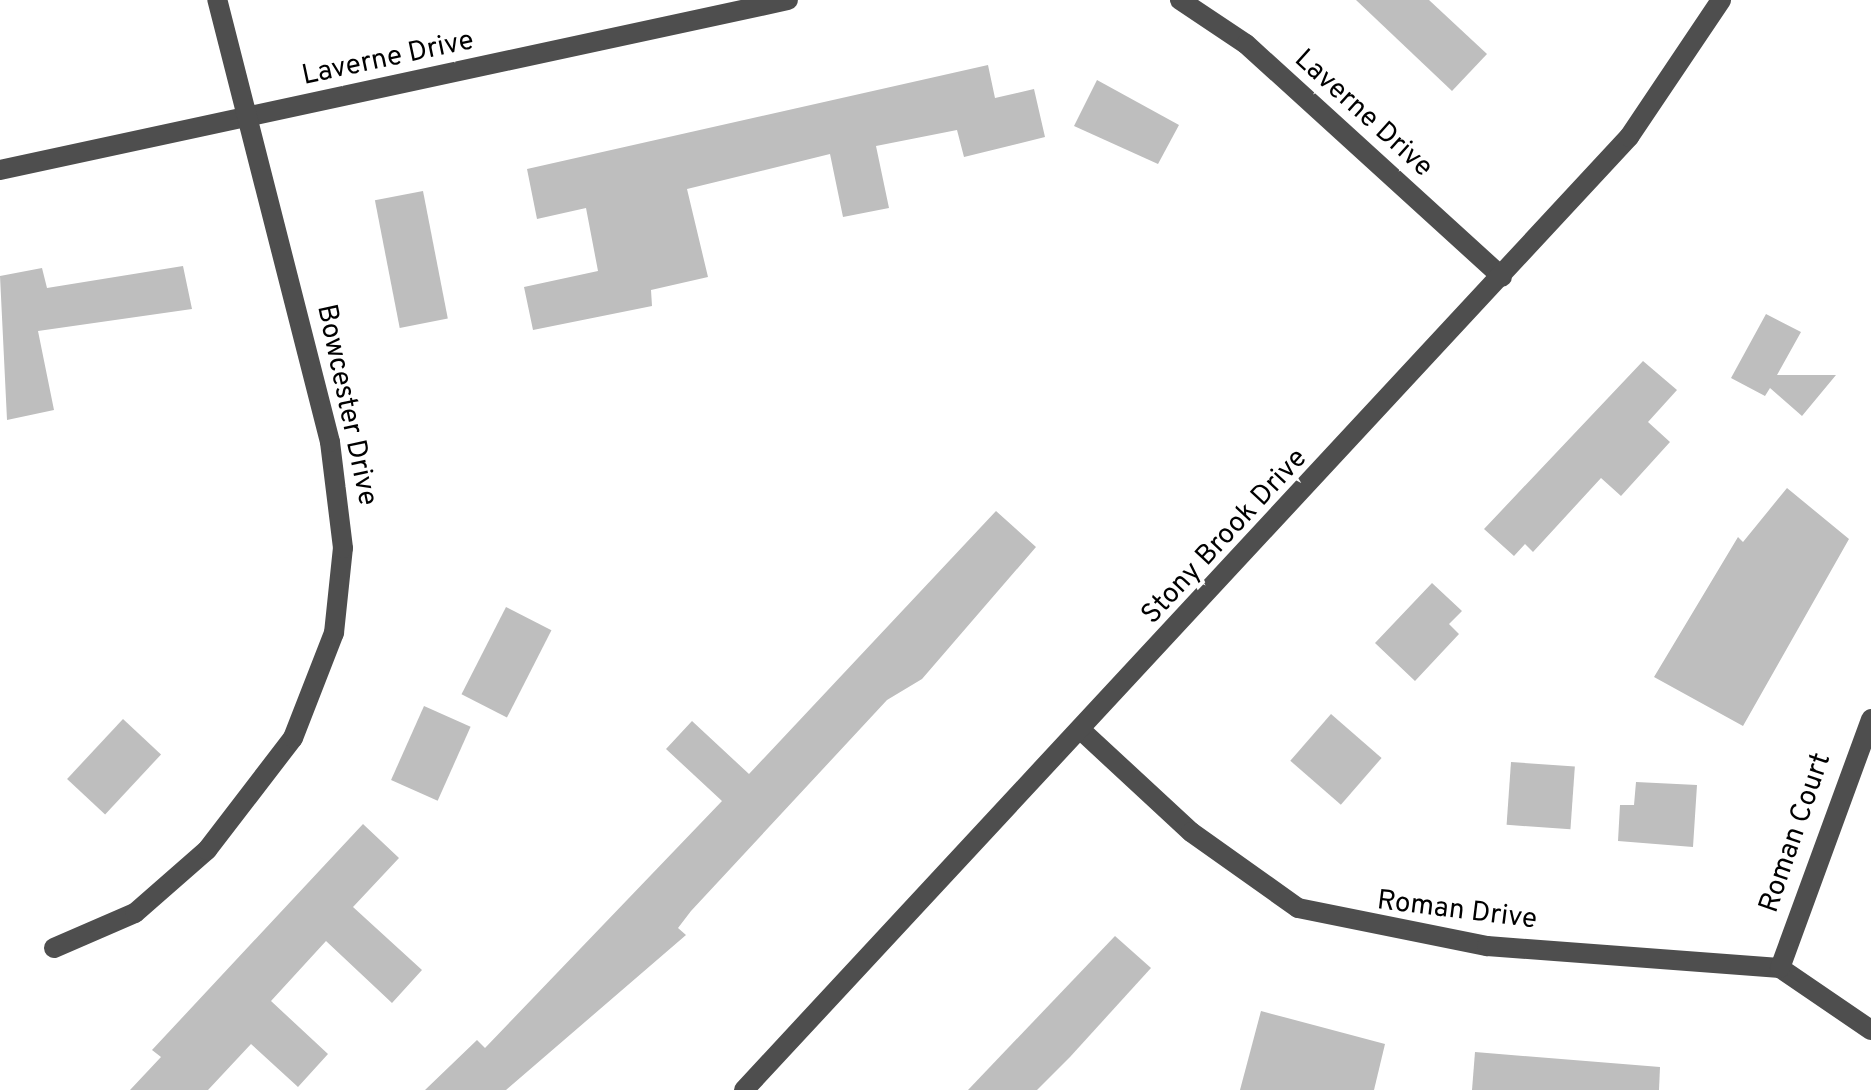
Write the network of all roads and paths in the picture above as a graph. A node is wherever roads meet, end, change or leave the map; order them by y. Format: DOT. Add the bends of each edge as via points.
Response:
graph roads {
  1 [pos="217,0"];
  2 [pos="788,0"];
  3 [pos="1180,0"];
  4 [pos="1721,0"];
  5 [pos="247,117"];
  6 [pos="0,170"];
  7 [pos="1502,278"];
  8 [pos="1871,719"];
  9 [pos="1083,732"];
  10 [pos="54,948"];
  11 [pos="1780,968"];
  12 [pos="1871,1030"];
  13 [pos="744,1090"];
  1 -- 5 [label="street, Bowcester Drive"];
  2 -- 5 [label="street, Laverne Drive"];
  3 -- 7 [label="street, Laverne Drive" via="1246,44"];
  4 -- 7 [label="street, Stony Brook Drive" via="1630,137"];
  5 -- 6 [label="street, Laverne Drive"];
  5 -- 10 [label="street, Bowcester Drive" via="333,458 343,548 334,633 293,738 207,850 134,913"];
  7 -- 9 [label="street, Stony Brook Drive"];
  8 -- 11 [label="street, Roman Court"];
  9 -- 11 [label="street, Roman Drive" via="1191,832 1298,908 1487,946"];
  9 -- 13 [label="street, Stony Brook Drive"];
  11 -- 12 [label="street, Roman Drive"];
}
